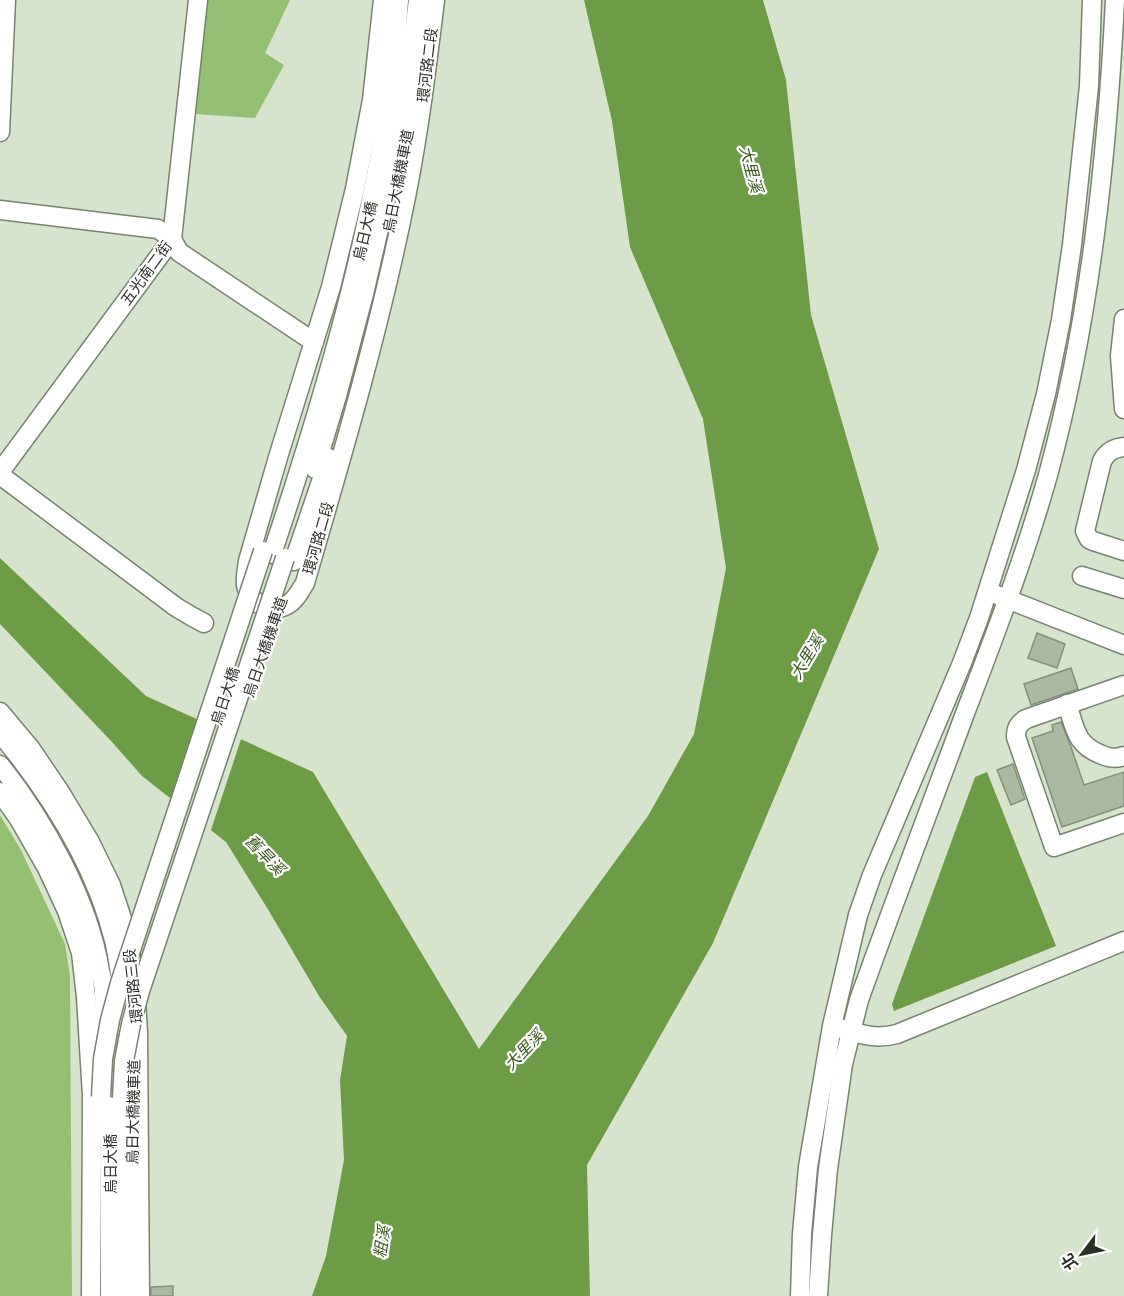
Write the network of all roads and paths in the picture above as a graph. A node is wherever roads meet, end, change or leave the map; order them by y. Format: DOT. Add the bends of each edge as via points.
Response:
graph roads {
  1 [pos="6,0"];
  2 [pos="198,0"];
  3 [pos="383,0"];
  4 [pos="388,0"];
  5 [pos="399,0"];
  6 [pos="418,0"];
  7 [pos="433,0"];
  8 [pos="1092,0"];
  9 [pos="1115,0"];
  10 [pos="397,103"];
  11 [pos="0,132"];
  12 [pos="0,210"];
  13 [pos="172,239"];
  14 [pos="1124,319"];
  15 [pos="314,342"];
  16 [pos="1124,409"];
  17 [pos="1124,447"];
  18 [pos="309,465"];
  19 [pos="0,474"];
  20 [pos="1124,551"];
  21 [pos="1082,576"];
  22 [pos="1124,589"];
  23 [pos="988,591"];
  24 [pos="1008,599"];
  25 [pos="204,622"];
  26 [pos="1124,645"];
  27 [pos="1124,685"];
  28 [pos="1067,704"];
  29 [pos="0,712"];
  30 [pos="0,733"];
  31 [pos="1124,756"];
  32 [pos="0,765"];
  33 [pos="0,792"];
  34 [pos="1124,823"];
  35 [pos="1124,941"];
  36 [pos="832,1026"];
  37 [pos="851,1031"];
  38 [pos="92,1096"];
  39 [pos="91,1296"];
  40 [pos="101,1296"];
  41 [pos="110,1296"];
  42 [pos="123,1296"];
  43 [pos="132,1296"];
  44 [pos="140,1296"];
  45 [pos="800,1296"];
  46 [pos="818,1296"];
  1 -- 11 [label="street"];
  2 -- 13 [label="street, 五光南二街"];
  3 -- 15 [label="street, 環河路二段" via="372,100 355,189"];
  4 -- 18 [label="street, 烏日大橋機車道" via="380,100 364,189 315,390"];
  5 -- 10 [label="street"];
  6 -- 10 [label="street, 環河路二段"];
  7 -- 15 [label="street, 環河路二段" via="422,106 406,197 337,474 305,583 288,605 264,608 252,600 245,576"];
  7 -- 18 [label="street, 烏日大橋機車道" via="373,296"];
  8 -- 23 [label="street" via="1082,164 1060,320 1026,470"];
  9 -- 24 [label="street" via="1103,167 1081,324 1047,475"];
  10 -- 18 [label="street, 烏日大橋"];
  12 -- 13 [label="street" via="158,229"];
  13 -- 15 [label="street" via="179,252"];
  13 -- 19 [label="street, 五光南二街"];
  14 -- 16 [label="street" via="1120,356"];
  17 -- 20 [label="street" via="1109,452 1102,461 1085,531 1089,539"];
  18 -- 40 [label="street, 烏日大橋機車道, bridge" via="120,982 110,1020 101,1097"];
  18 -- 41 [label="street, 烏日大橋" via="128,986 118,1025 109,1097"];
  18 -- 42 [label="street, 烏日大橋, bridge" via="131,1024 122,1098"];
  18 -- 43 [label="street, 烏日大橋機車道" via="138,1026 131,1098"];
  19 -- 25 [label="street" via="176,607"];
  21 -- 22 [label="street"];
  23 -- 24 [label="street"];
  23 -- 36 [label="street" via="962,663 872,875 858,915"];
  24 -- 26 [label="street"];
  24 -- 37 [label="street" via="877,950"];
  27 -- 28 [label="street"];
  28 -- 31 [label="street" via="1078,738 1089,750 1112,758"];
  28 -- 34 [label="street" via="1026,719 1017,725 1016,731 1054,847"];
  29 -- 44 [label="street, 環河路三段" via="31,749 90,842 111,885 127,934 138,1033"];
  30 -- 43 [label="street, 環河路三段" via="21,757 78,848 114,940 126,1033"];
  32 -- 38 [label="street, 環河路三段" via="61,859 96,946 104,994 100,1054"];
  33 -- 38 [label="street, 環河路三段" via="47,868 81,953"];
  35 -- 37 [label="street" via="885,1038"];
  36 -- 37 [label="street"];
  36 -- 45 [label="street" via="808,1167"];
  37 -- 46 [label="street" via="828,1169"];
  38 -- 39 [label="street, 環河路三段"];
}
